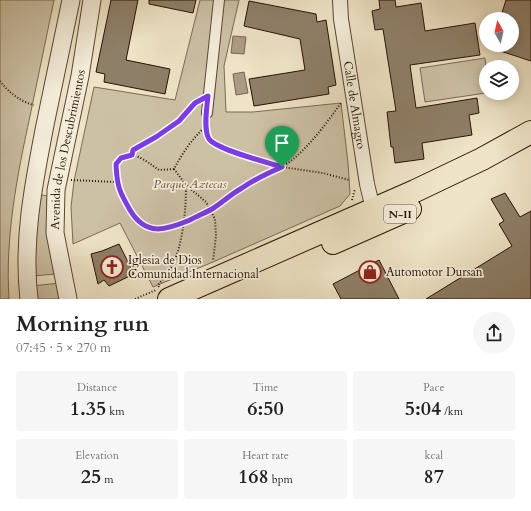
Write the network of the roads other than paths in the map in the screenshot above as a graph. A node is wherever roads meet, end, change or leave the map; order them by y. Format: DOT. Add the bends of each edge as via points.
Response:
graph roads {
  1 [pos="71,0"];
  2 [pos="92,0"];
  3 [pos="219,0"];
  4 [pos="340,0"];
  5 [pos="206,114"];
  6 [pos="531,132"];
  7 [pos="531,149"];
  8 [pos="373,209"];
  9 [pos="164,292"];
  10 [pos="29,299"];
  11 [pos="68,299"];
  12 [pos="206,299"];
  1 -- 10 [label="street, Avenida de los Descubrimientos" via="33,186 26,280"];
  2 -- 11 [label="street, Avenida de los Descubrimientos" via="80,76 56,190 55,233"];
  3 -- 5 [label="street"];
  4 -- 8 [label="street, Calle de Almagro" via="367,184"];
  6 -- 8 [label="main road, N-II" via="482,159"];
  7 -- 12 [label="main road, N-II" via="414,207"];
  8 -- 9 [label="main road, N-II"];
}
